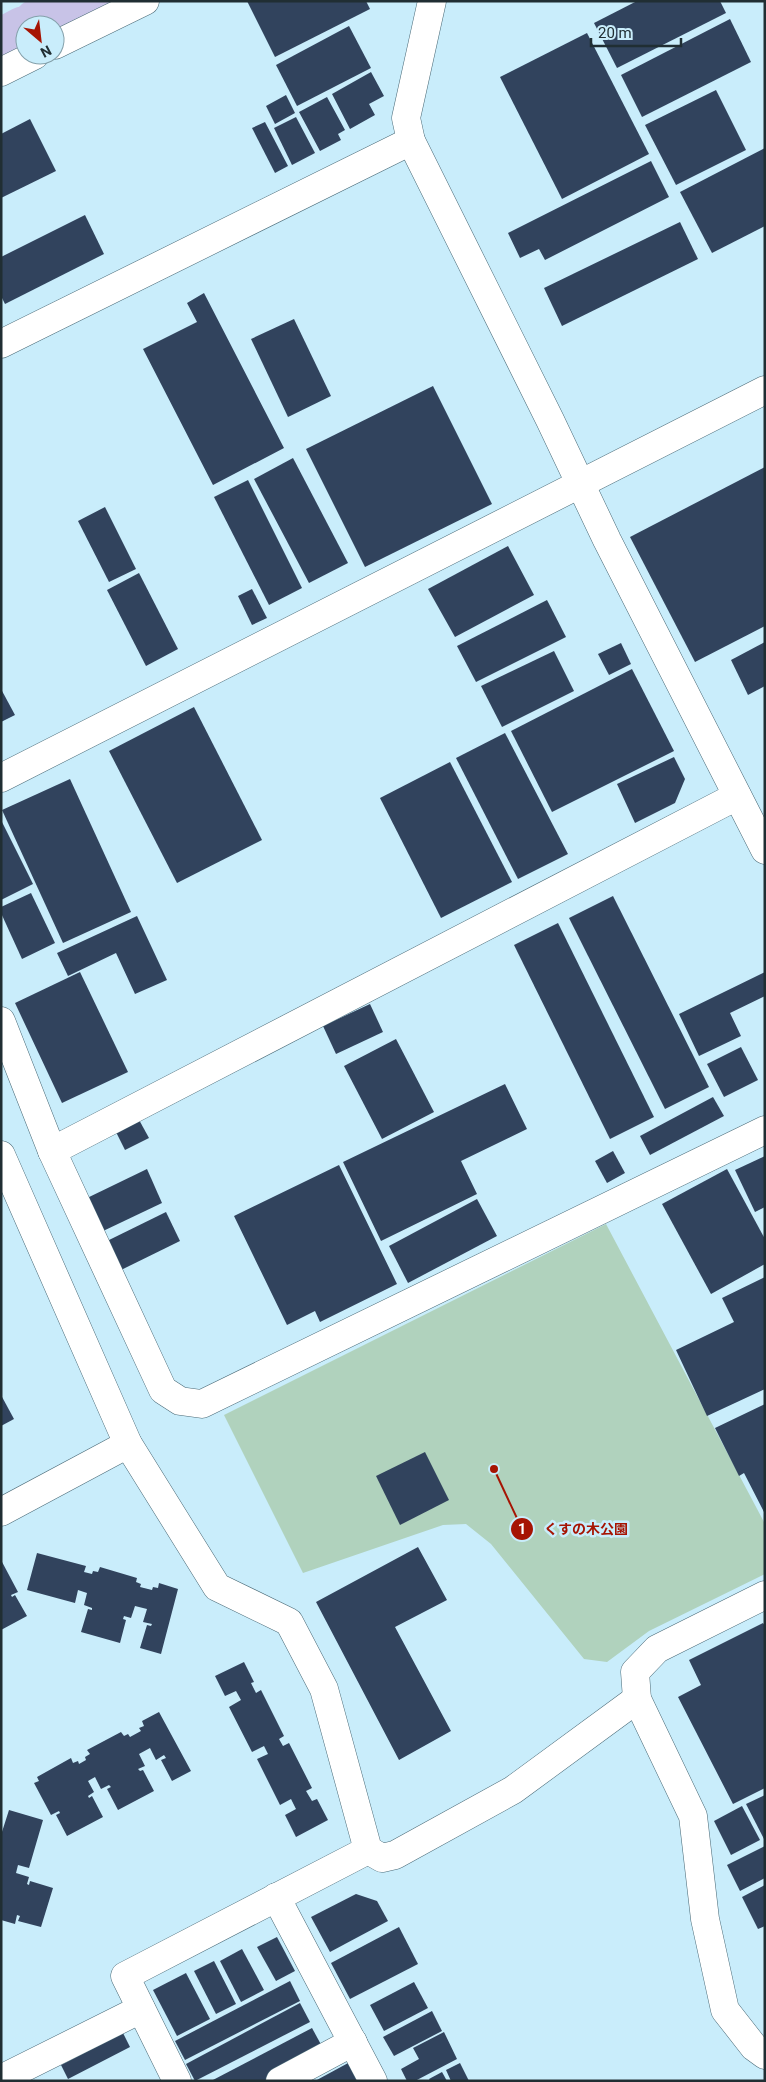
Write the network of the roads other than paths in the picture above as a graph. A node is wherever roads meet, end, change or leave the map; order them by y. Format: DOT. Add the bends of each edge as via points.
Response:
graph roads {
  1 [pos="145,1"];
  2 [pos="432,1"];
  3 [pos="65,40"];
  4 [pos="15,65"];
  5 [pos="1,72"];
  6 [pos="411,141"];
  7 [pos="1,344"];
  8 [pos="765,390"];
  9 [pos="580,483"];
  10 [pos="1,778"];
  11 [pos="737,796"];
  12 [pos="765,850"];
  13 [pos="1,1021"];
  14 [pos="765,1130"];
  15 [pos="52,1151"];
  16 [pos="1,1155"];
  17 [pos="128,1444"];
  18 [pos="1,1512"];
  19 [pos="765,1595"];
  20 [pos="637,1699"];
  21 [pos="368,1850"];
  22 [pos="276,1897"];
  23 [pos="141,2009"];
  24 [pos="354,2042"];
  25 [pos="765,2055"];
  26 [pos="1,2079"];
  27 [pos="177,2081"];
  28 [pos="280,2081"];
  29 [pos="373,2081"];
  1 -- 3 [label="street"];
  2 -- 6 [label="street" via="406,118"];
  4 -- 5 [label="street"];
  6 -- 7 [label="street"];
  6 -- 9 [label="street"];
  8 -- 9 [label="street"];
  9 -- 10 [label="street"];
  9 -- 11 [label="street"];
  11 -- 12 [label="street"];
  11 -- 15 [label="street"];
  13 -- 15 [label="street"];
  14 -- 15 [label="street" via="202,1404 180,1401 163,1390"];
  16 -- 17 [label="street"];
  17 -- 18 [label="street"];
  17 -- 21 [label="street" via="217,1587 289,1622 324,1689"];
  19 -- 20 [label="street" via="657,1650 635,1672"];
  20 -- 21 [label="street" via="513,1790 395,1855 382,1858"];
  20 -- 25 [label="street" via="693,1816 704,1919 725,2010 754,2047"];
  21 -- 22 [label="street"];
  22 -- 23 [label="street" via="125,1976"];
  22 -- 24 [label="street"];
  23 -- 26 [label="street"];
  23 -- 27 [label="street"];
  24 -- 28 [label="street"];
  24 -- 29 [label="street"];
}
